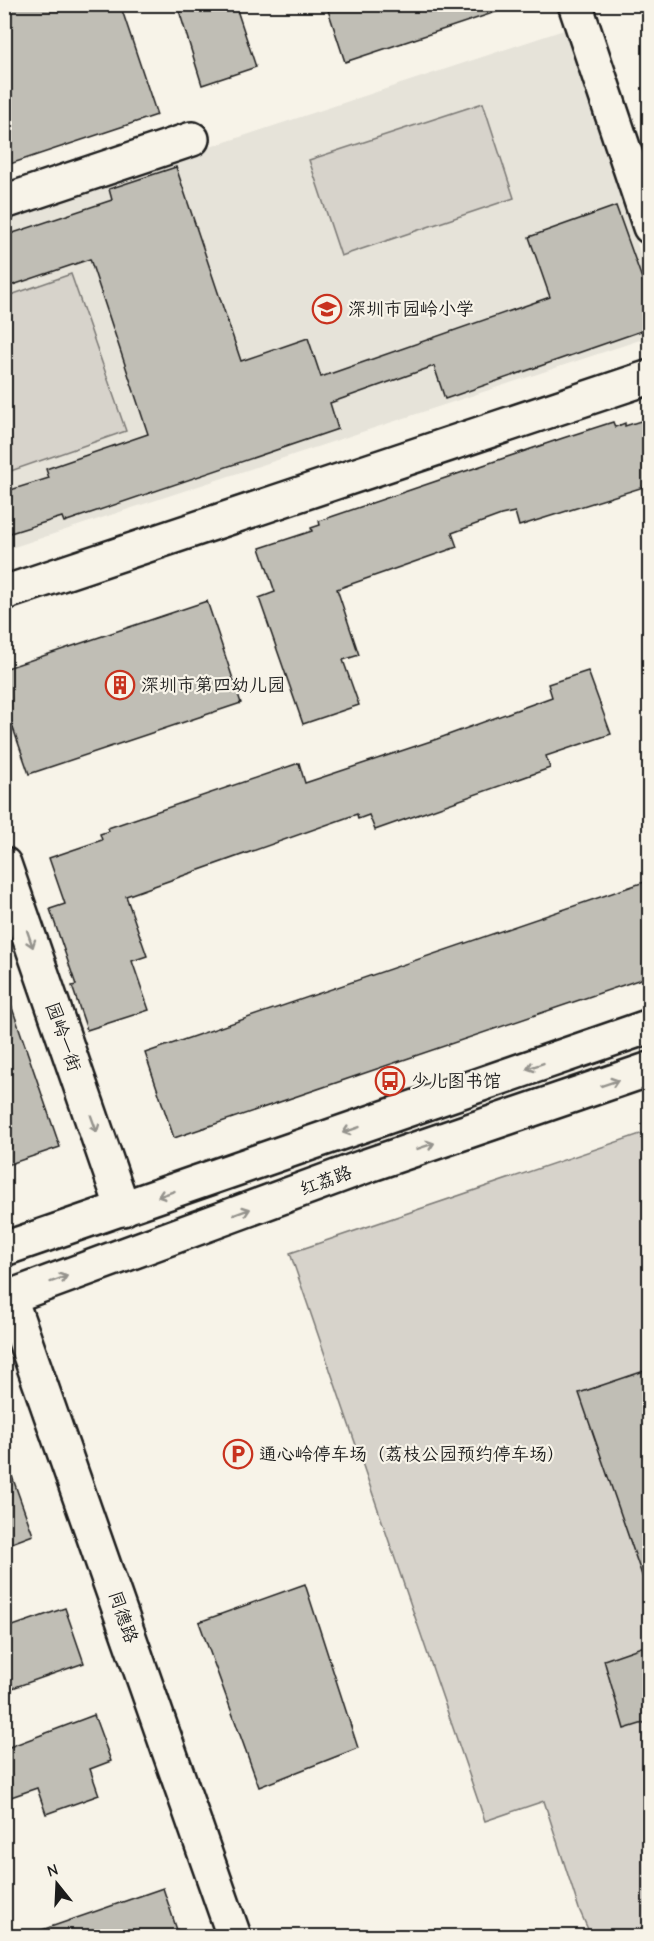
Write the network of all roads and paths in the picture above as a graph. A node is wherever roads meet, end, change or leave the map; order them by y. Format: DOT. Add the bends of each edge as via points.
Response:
graph roads {
  1 [pos="575,4"];
  2 [pos="192,139"];
  3 [pos="4,202"];
  4 [pos="650,227"];
  5 [pos="650,377"];
  6 [pos="4,593"];
  7 [pos="4,864"];
  8 [pos="650,1026"];
  9 [pos="650,1069"];
  10 [pos="123,1209"];
  11 [pos="4,1250"];
  12 [pos="7,1298"];
  13 [pos="234,1936"];
  1 -- 4 [label="street"];
  2 -- 3 [label="street"];
  5 -- 6 [label="street"];
  7 -- 10 [label="street, 园岭一街, one-way"];
  8 -- 10 [label="street, one-way"];
  12 -- 9 [label="street, 红荔路, one-way" via="366,1166"];
  10 -- 11 [label="street"];
  12 -- 13 [label="street, 同德路"];
}
